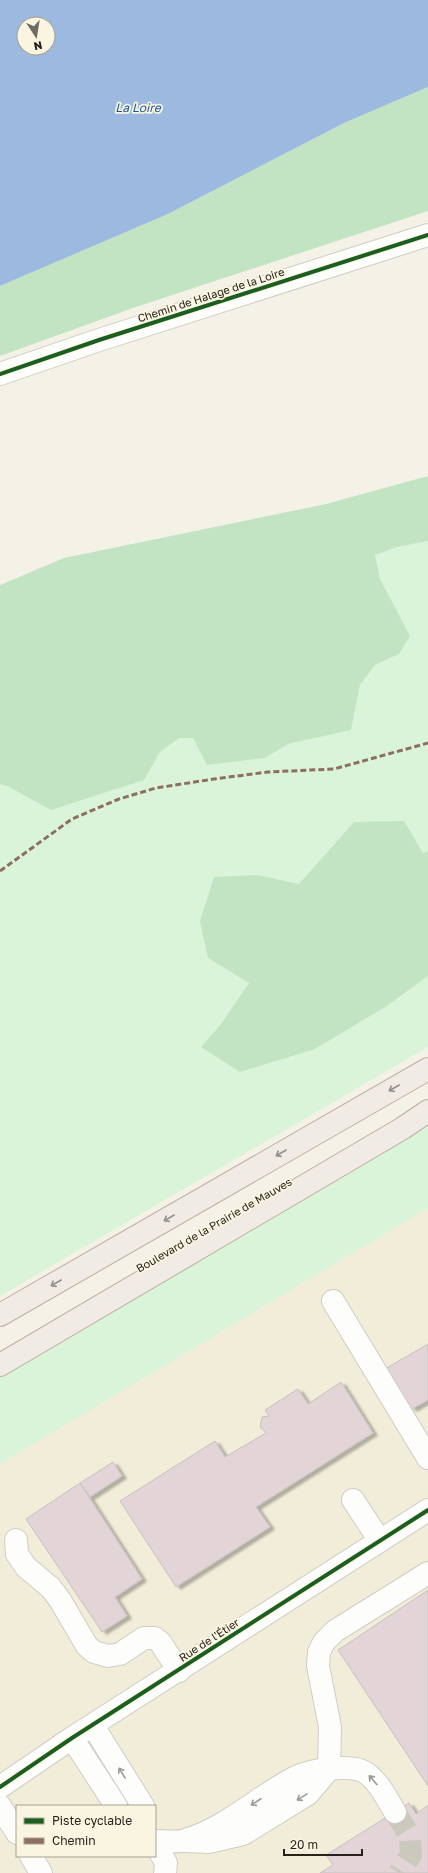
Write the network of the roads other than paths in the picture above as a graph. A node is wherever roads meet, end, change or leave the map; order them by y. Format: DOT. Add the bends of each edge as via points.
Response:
graph roads {
  1 [pos="428,235"];
  2 [pos="0,374"];
  3 [pos="428,1069"];
  4 [pos="428,1101"];
  5 [pos="428,1111"];
  6 [pos="333,1301"];
  7 [pos="0,1315"];
  8 [pos="0,1348"];
  9 [pos="0,1365"];
  10 [pos="428,1458"];
  11 [pos="353,1500"];
  12 [pos="428,1510"];
  13 [pos="16,1540"];
  14 [pos="380,1541"];
  15 [pos="428,1573"];
  16 [pos="179,1670"];
  17 [pos="93,1726"];
  18 [pos="72,1738"];
  19 [pos="329,1769"];
  20 [pos="0,1787"];
  21 [pos="115,1805"];
  22 [pos="142,1805"];
  23 [pos="0,1806"];
  24 [pos="395,1812"];
  25 [pos="16,1831"];
  26 [pos="156,1842"];
  27 [pos="156,1844"];
  28 [pos="32,1857"];
  29 [pos="41,1873"];
  30 [pos="165,1873"];
  1 -- 2 [label="street, Chemin de Halage de la Loire"];
  3 -- 7 [label="main road, one-way"];
  4 -- 8 [label="main road, Boulevard de la Prairie de Mauves"];
  5 -- 9 [label="main road"];
  6 -- 10 [label="street"];
  11 -- 14 [label="street"];
  12 -- 14 [label="street, Rue de l'Étier"];
  13 -- 16 [label="street" via="17,1554 26,1567 51,1588 87,1646 94,1652 108,1656 120,1654 144,1638 156,1638"];
  14 -- 16 [label="street, Rue de l'Étier"];
  15 -- 19 [label="street" via="335,1632 324,1642 319,1652 318,1666 330,1727"];
  16 -- 17 [label="street, Rue de l'Étier"];
  17 -- 18 [label="street, Rue de l'Étier"];
  22 -- 17 [label="street, one-way"];
  18 -- 20 [label="street, Rue de l'Étier"];
  18 -- 21 [label="street"];
  24 -- 19 [label="street, one-way" via="366,1772 349,1767"];
  19 -- 26 [label="street, one-way" via="297,1776 206,1832 184,1841"];
  23 -- 25 [label="street"];
  27 -- 30 [label="street" via="166,1864"];
  28 -- 29 [label="street"];
}
